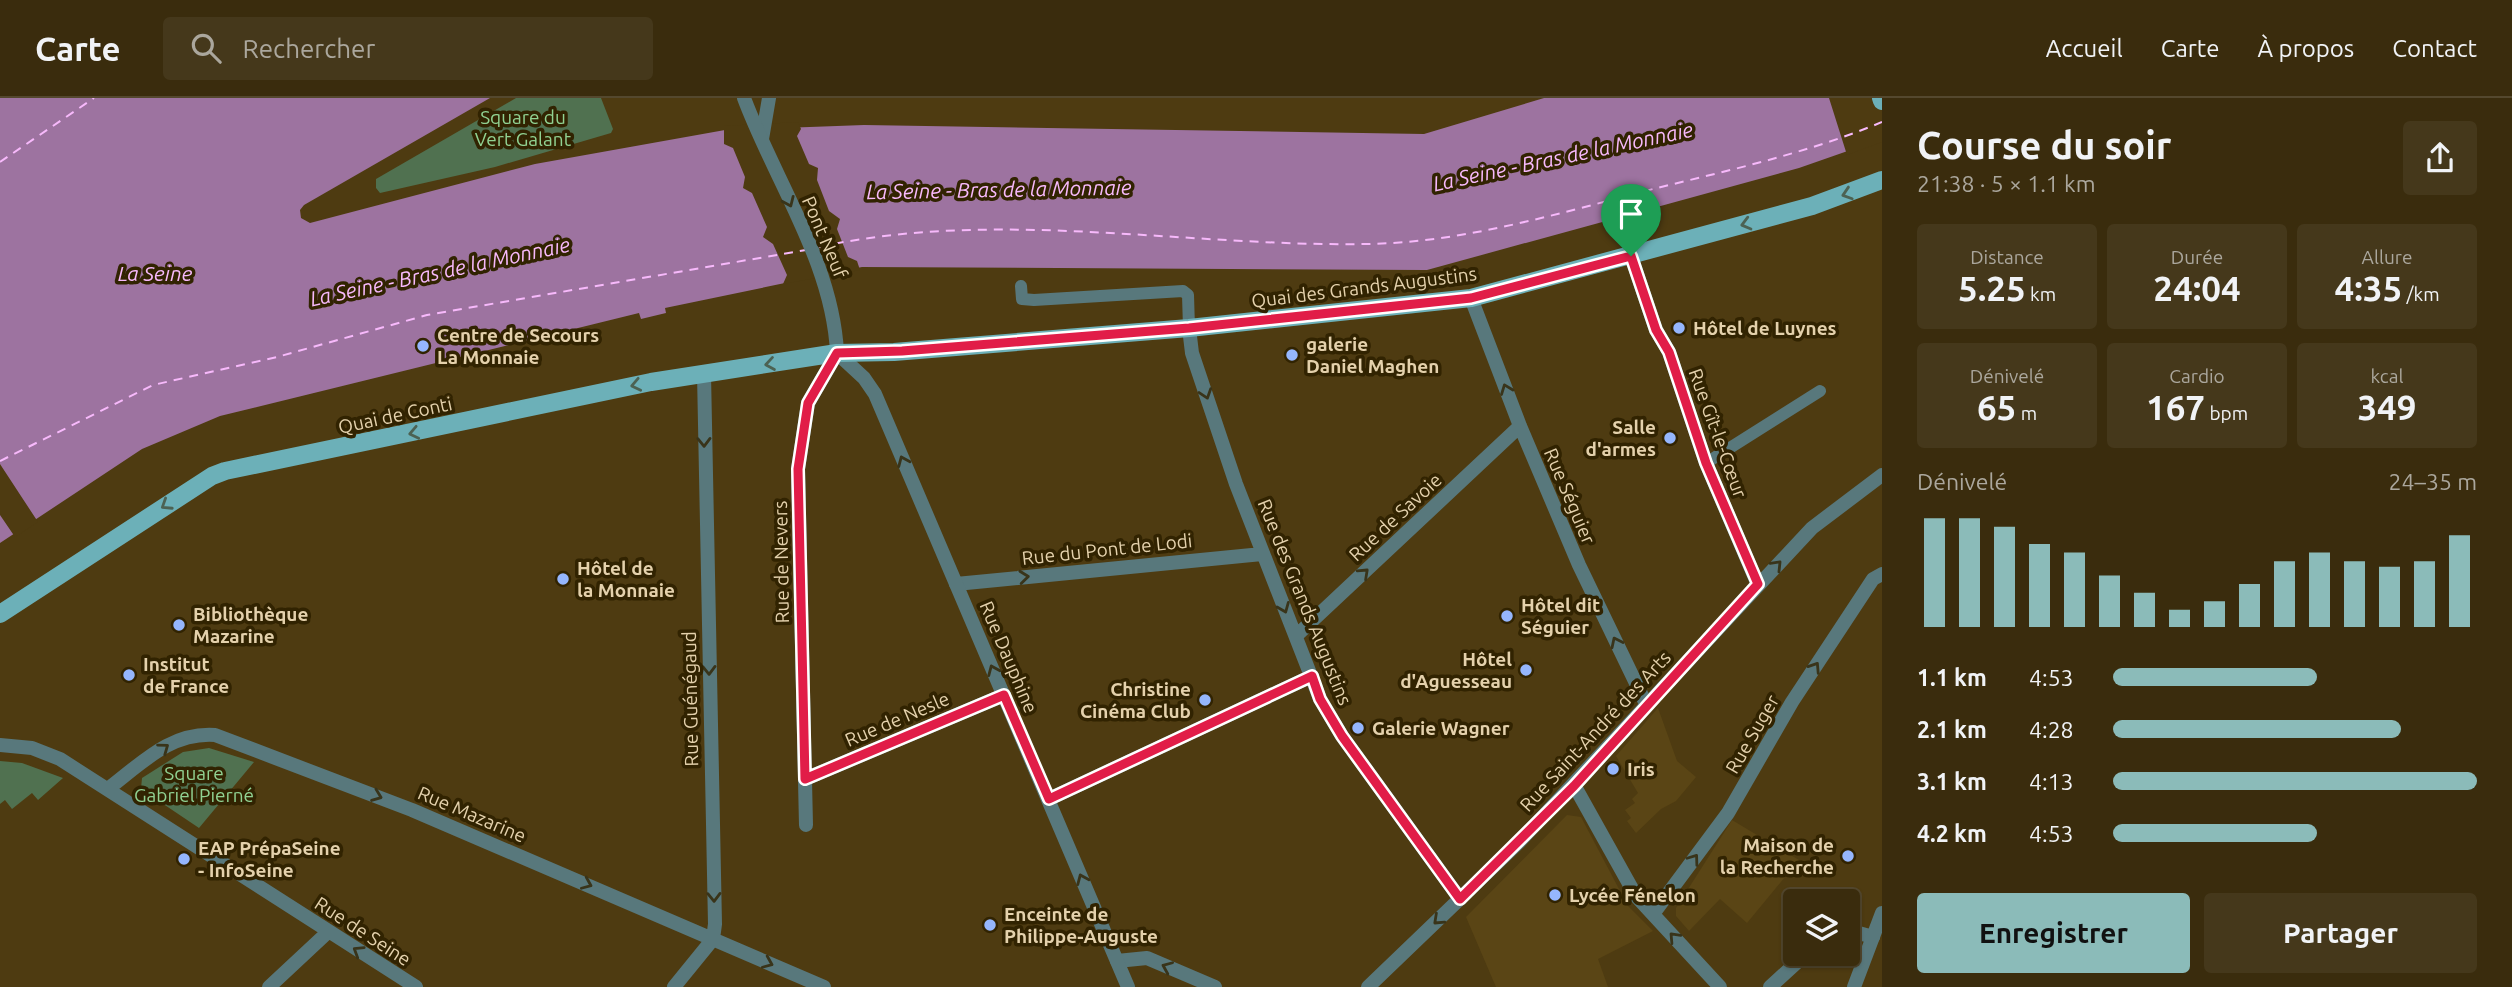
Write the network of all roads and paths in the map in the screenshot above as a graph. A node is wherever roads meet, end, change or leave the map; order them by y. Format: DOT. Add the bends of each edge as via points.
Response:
graph roads {
  1 [pos="769,100"];
  2 [pos="746,102"];
  3 [pos="762,139"];
  4 [pos="1882,180"];
  5 [pos="1631,256"];
  6 [pos="1021,286"];
  7 [pos="1471,298"];
  8 [pos="1189,328"];
  9 [pos="837,353"];
  10 [pos="704,374"];
  11 [pos="1820,391"];
  12 [pos="1520,426"];
  13 [pos="1706,463"];
  14 [pos="1882,475"];
  15 [pos="1262,554"];
  16 [pos="1882,573"];
  17 [pos="956,584"];
  18 [pos="1758,584"];
  19 [pos="0,614"];
  20 [pos="1296,636"];
  21 [pos="1312,676"];
  22 [pos="1004,695"];
  23 [pos="1646,704"];
  24 [pos="0,745"];
  25 [pos="805,779"];
  26 [pos="1574,786"];
  27 [pos="109,788"];
  28 [pos="1049,799"];
  29 [pos="806,825"];
  30 [pos="1460,899"];
  31 [pos="1882,913"];
  32 [pos="1653,914"];
  33 [pos="328,932"];
  34 [pos="1860,934"];
  35 [pos="1872,937"];
  36 [pos="713,939"];
  37 [pos="1117,961"];
  38 [pos="1792,966"];
  39 [pos="269,987"];
  40 [pos="416,987"];
  41 [pos="674,987"];
  42 [pos="824,987"];
  43 [pos="1128,987"];
  44 [pos="1215,987"];
  45 [pos="1368,987"];
  46 [pos="1720,987"];
  47 [pos="1770,987"];
  48 [pos="1854,987"];
  1 -- 3 [label="street"];
  2 -- 3 [label="street, Pont Neuf"];
  3 -- 9 [label="street, Pont Neuf, one-way" via="819,271 832,313"];
  4 -- 5 [label="main road, Quai des Grands Augustins, one-way" via="1812,206"];
  5 -- 7 [label="main road, Quai des Grands Augustins"];
  5 -- 13 [label="street, Rue Gît-le-Cœur"];
  6 -- 8 [label="street" via="1022,299 1034,300 1182,291 1188,296"];
  7 -- 8 [label="main road, Quai des Grands Augustins"];
  12 -- 7 [label="street, Rue Séguier, one-way"];
  8 -- 9 [label="main road, Quai des Grands Augustins"];
  8 -- 15 [label="street, Rue des Grands Augustins, one-way" via="1192,353"];
  9 -- 10 [label="main road, Quai de Conti, one-way"];
  17 -- 9 [label="street, Rue Dauphine, one-way" via="874,394"];
  9 -- 25 [label="street, Rue de Nevers" via="808,403 798,469"];
  10 -- 19 [label="main road, Quai de Conti, one-way" via="225,471"];
  10 -- 36 [label="street, Rue Guénégaud, one-way"];
  11 -- 13 [label="street"];
  20 -- 12 [label="street, Rue de Savoie, one-way"];
  23 -- 12 [label="street, Rue Séguier, one-way" via="1579,565"];
  13 -- 18 [label="street, Rue Gît-le-Cœur"];
  18 -- 14 [label="street, Rue Saint-André des Arts, one-way" via="1829,514"];
  17 -- 15 [label="street, Rue du Pont de Lodi, one-way"];
  15 -- 20 [label="street, Rue des Grands Augustins, one-way"];
  32 -- 16 [label="street, Rue Suger, one-way" via="1728,813 1792,702 1873,579"];
  22 -- 17 [label="street, Rue Dauphine, one-way"];
  18 -- 23 [label="street, Rue Saint-André des Arts"];
  20 -- 21 [label="street, Rue des Grands Augustins"];
  21 -- 28 [label="street"];
  21 -- 30 [label="street, Rue des Grands Augustins" via="1342,736"];
  22 -- 25 [label="street, Rue de Nesle"];
  22 -- 28 [label="street, Rue Dauphine"];
  23 -- 26 [label="street, Rue Saint-André des Arts"];
  24 -- 27 [label="street, Rue de Seine" via="32,748 60,759"];
  25 -- 29 [label="street, Rue de Nevers"];
  26 -- 30 [label="street, Rue Saint-André des Arts"];
  26 -- 32 [label="street" via="1636,896"];
  27 -- 33 [label="street, Rue de Seine"];
  27 -- 36 [label="street, Rue Mazarine, one-way" via="177,738 215,735 412,810"];
  37 -- 28 [label="street, Rue Dauphine, one-way"];
  30 -- 45 [label="street, Rue Saint-André des Arts, one-way"];
  31 -- 35 [label="street"];
  46 -- 32 [label="street, one-way"];
  33 -- 39 [label="street"];
  40 -- 33 [label="street, Rue de Seine, one-way"];
  34 -- 35 [label="street"];
  35 -- 48 [label="street"];
  36 -- 41 [label="street"];
  36 -- 42 [label="street, Rue Mazarine, one-way"];
  37 -- 43 [label="street, Rue Dauphine"];
  44 -- 37 [label="street, one-way" via="1147,958"];
  38 -- 47 [label="street"];
}
